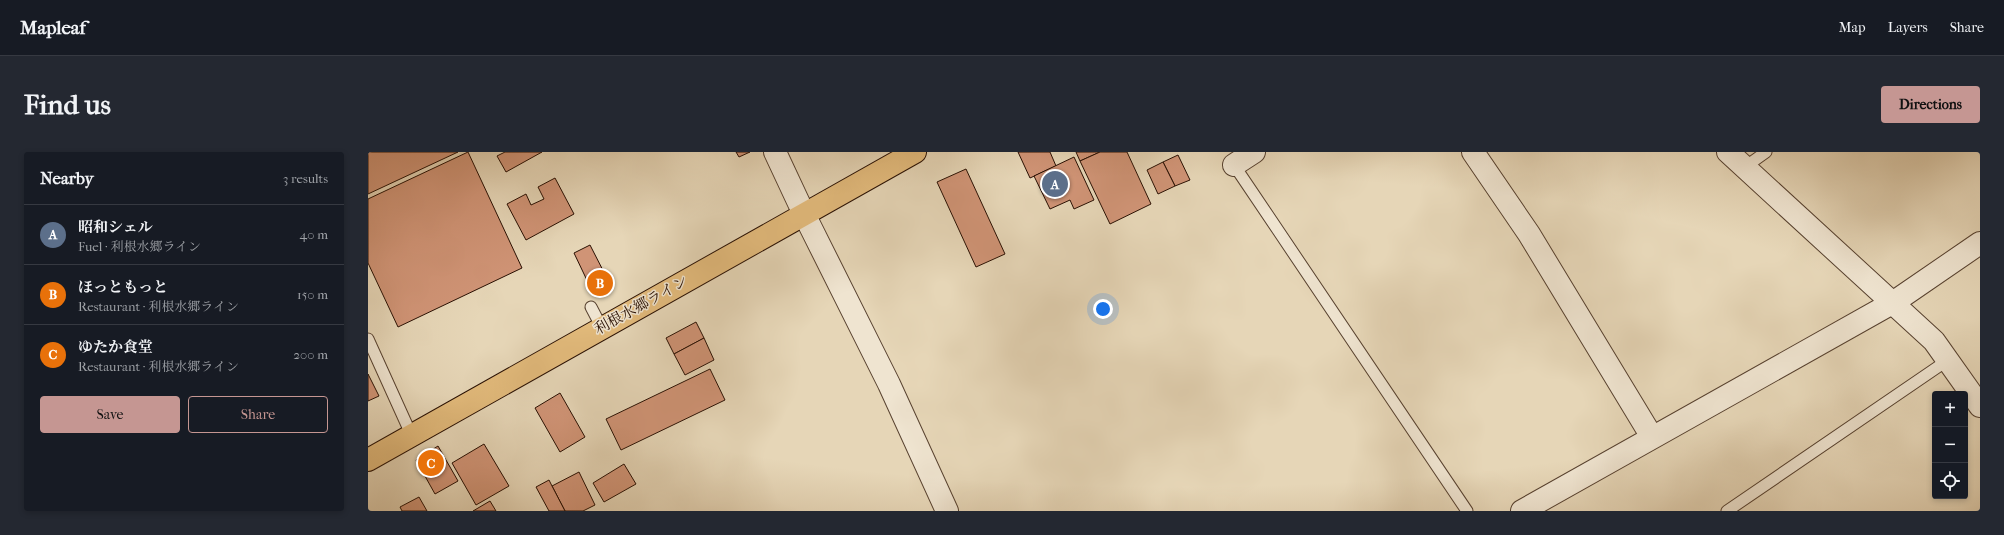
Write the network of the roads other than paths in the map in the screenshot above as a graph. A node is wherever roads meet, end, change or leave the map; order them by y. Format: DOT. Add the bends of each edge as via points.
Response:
graph roads {
  1 [pos="775,152"];
  2 [pos="915,152"];
  3 [pos="1254,152"];
  4 [pos="1473,152"];
  5 [pos="1728,152"];
  6 [pos="1766,152"];
  7 [pos="1234,165"];
  8 [pos="1745,167"];
  9 [pos="804,214"];
  10 [pos="1980,243"];
  11 [pos="1894,302"];
  12 [pos="591,308"];
  13 [pos="602,328"];
  14 [pos="368,339"];
  15 [pos="1948,360"];
  16 [pos="1980,406"];
  17 [pos="411,434"];
  18 [pos="1652,436"];
  19 [pos="368,460"];
  20 [pos="947,511"];
  21 [pos="1467,511"];
  22 [pos="1522,511"];
  23 [pos="1727,511"];
  1 -- 9 [label="street"];
  2 -- 9 [label="highway, 利根水郷ライン"];
  3 -- 7 [label="street"];
  4 -- 18 [label="street" via="1529,234"];
  5 -- 8 [label="street"];
  6 -- 8 [label="lane"];
  7 -- 21 [label="lane"];
  8 -- 11 [label="street"];
  9 -- 13 [label="highway, 利根水郷ライン"];
  9 -- 20 [label="street" via="889,384"];
  10 -- 11 [label="street"];
  11 -- 15 [label="street" via="1934,340"];
  11 -- 18 [label="street"];
  12 -- 13 [label="lane"];
  13 -- 17 [label="highway, 利根水郷ライン"];
  14 -- 17 [label="lane"];
  15 -- 16 [label="street"];
  15 -- 23 [label="lane"];
  17 -- 19 [label="highway, 利根水郷ライン"];
  18 -- 22 [label="street"];
}
